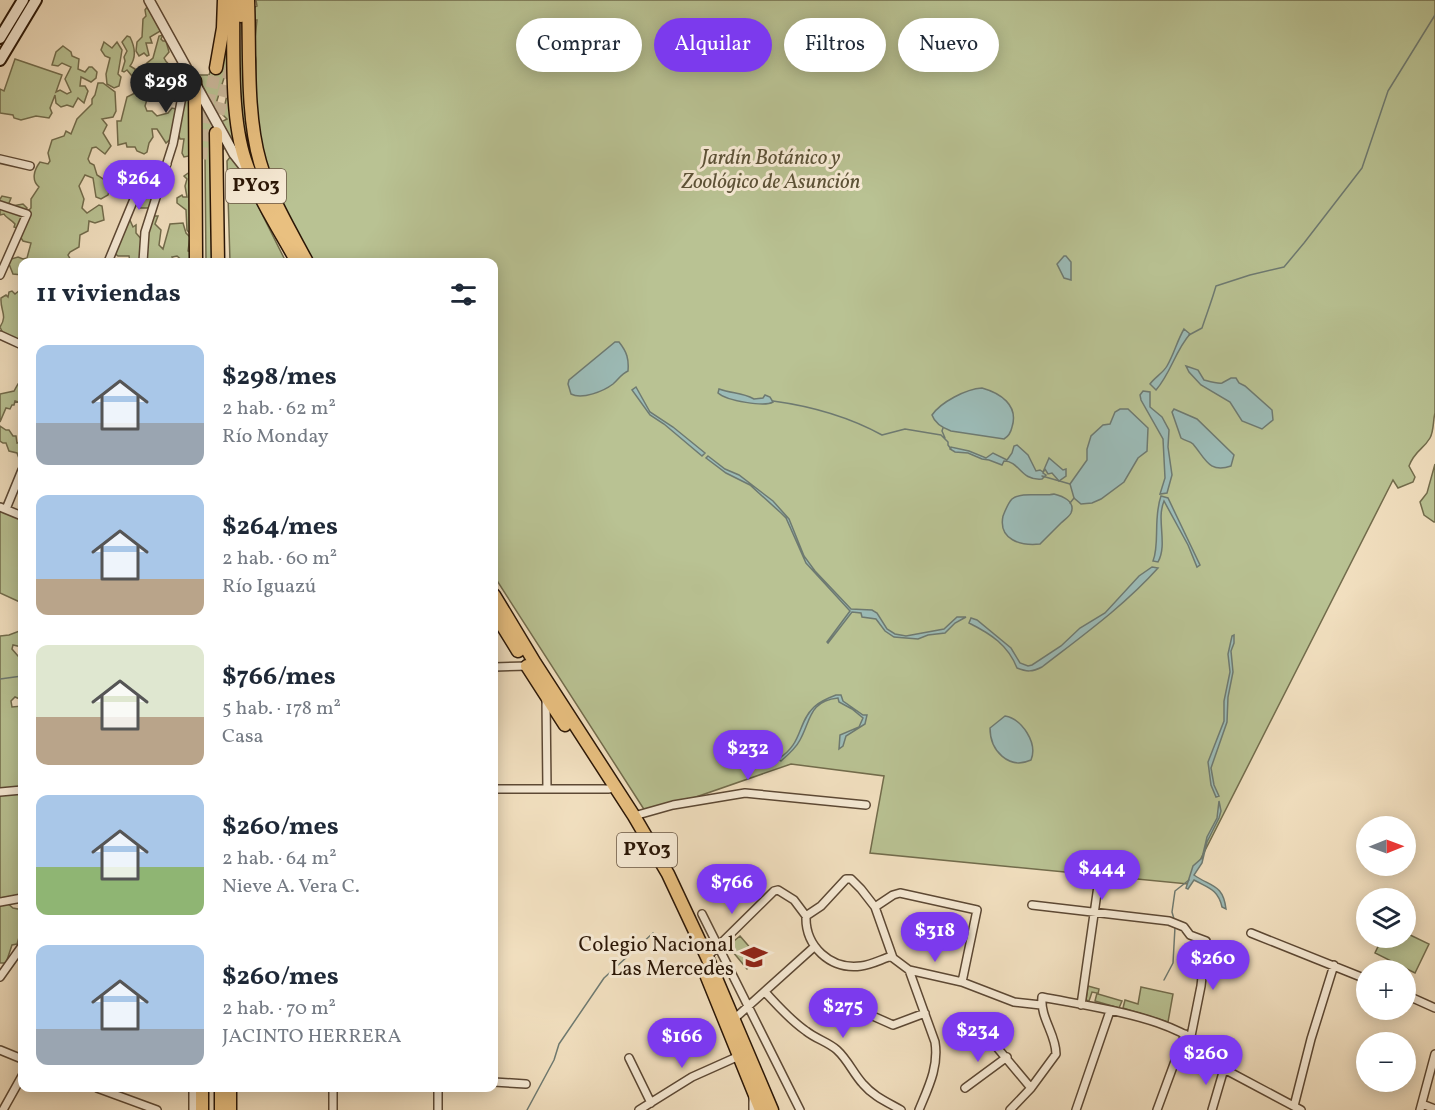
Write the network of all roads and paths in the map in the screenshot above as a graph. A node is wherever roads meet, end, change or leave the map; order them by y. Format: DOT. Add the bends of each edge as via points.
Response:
graph roads {
  1 [pos="23,0"];
  2 [pos="36,0"];
  3 [pos="149,0"];
  4 [pos="224,0"];
  5 [pos="233,0"];
  6 [pos="240,0"];
  7 [pos="248,0"];
  8 [pos="241,16"];
  9 [pos="0,38"];
  10 [pos="3,48"];
  11 [pos="0,60"];
  12 [pos="216,68"];
  13 [pos="188,69"];
  14 [pos="195,81"];
  15 [pos="216,133"];
  16 [pos="234,154"];
  17 [pos="0,159"];
  18 [pos="201,159"];
  19 [pos="167,164"];
  20 [pos="30,166"];
  21 [pos="250,175"];
  22 [pos="0,205"];
  23 [pos="110,258"];
  24 [pos="143,258"];
  25 [pos="196,258"];
  26 [pos="202,258"];
  27 [pos="218,258"];
  28 [pos="224,258"];
  29 [pos="295,258"];
  30 [pos="305,258"];
  31 [pos="0,275"];
  32 [pos="0,335"];
  33 [pos="18,343"];
  34 [pos="18,478"];
  35 [pos="3,508"];
  36 [pos="18,514"];
  37 [pos="498,602"];
  38 [pos="498,618"];
  39 [pos="528,666"];
  40 [pos="498,667"];
  41 [pos="546,696"];
  42 [pos="498,789"];
  43 [pos="547,789"];
  44 [pos="609,789"];
  45 [pos="18,790"];
  46 [pos="0,792"];
  47 [pos="866,805"];
  48 [pos="634,816"];
  49 [pos="1098,886"];
  50 [pos="18,898"];
  51 [pos="0,902"];
  52 [pos="1032,905"];
  53 [pos="875,907"];
  54 [pos="1095,913"];
  55 [pos="702,914"];
  56 [pos="806,916"];
  57 [pos="1251,933"];
  58 [pos="718,947"];
  59 [pos="814,947"];
  60 [pos="18,952"];
  61 [pos="892,956"];
  62 [pos="707,957"];
  63 [pos="1334,965"];
  64 [pos="909,970"];
  65 [pos="1356,975"];
  66 [pos="0,977"];
  67 [pos="962,982"];
  68 [pos="765,992"];
  69 [pos="1416,999"];
  70 [pos="1042,1001"];
  71 [pos="1081,1005"];
  72 [pos="749,1006"];
  73 [pos="1435,1008"];
  74 [pos="1110,1011"];
  75 [pos="866,1013"];
  76 [pos="925,1013"];
  77 [pos="734,1019"];
  78 [pos="1188,1035"];
  79 [pos="995,1045"];
  80 [pos="0,1050"];
  81 [pos="1435,1054"];
  82 [pos="739,1056"];
  83 [pos="18,1057"];
  84 [pos="1007,1057"];
  85 [pos="629,1059"];
  86 [pos="1224,1069"];
  87 [pos="498,1082"];
  88 [pos="18,1083"];
  89 [pos="526,1084"];
  90 [pos="965,1088"];
  91 [pos="1031,1088"];
  92 [pos="108,1092"];
  93 [pos="193,1092"];
  94 [pos="202,1092"];
  95 [pos="221,1092"];
  96 [pos="230,1092"];
  97 [pos="333,1092"];
  98 [pos="438,1092"];
  99 [pos="753,1092"];
  100 [pos="651,1103"];
  101 [pos="1421,1107"];
  102 [pos="1298,1108"];
  103 [pos="1435,1109"];
  104 [pos="3,1110"];
  105 [pos="157,1110"];
  106 [pos="193,1110"];
  107 [pos="202,1110"];
  108 [pos="221,1110"];
  109 [pos="230,1110"];
  110 [pos="333,1110"];
  111 [pos="438,1110"];
  112 [pos="639,1110"];
  113 [pos="753,1110"];
  114 [pos="761,1110"];
  115 [pos="772,1110"];
  116 [pos="800,1110"];
  117 [pos="901,1110"];
  118 [pos="919,1110"];
  119 [pos="1010,1110"];
  120 [pos="1076,1110"];
  121 [pos="1157,1110"];
  122 [pos="1212,1110"];
  1 -- 9 [label="main road"];
  2 -- 10 [label="main road"];
  3 -- 13 [label="street"];
  4 -- 12 [label="highway" via="224,28"];
  5 -- 21 [label="highway, PY03" via="236,119"];
  6 -- 8 [label="highway"];
  7 -- 30 [label="highway, PY03" via="256,147 273,199"];
  10 -- 11 [label="main road"];
  13 -- 14 [label="street"];
  13 -- 19 [label="street"];
  14 -- 16 [label="street"];
  14 -- 25 [label="highway"];
  15 -- 27 [label="highway"];
  16 -- 21 [label="street"];
  16 -- 28 [label="street" via="226,151 222,158"];
  17 -- 20 [label="street"];
  18 -- 26 [label="highway"];
  19 -- 23 [label="street" via="139,187"];
  19 -- 24 [label="street" via="145,232"];
  21 -- 29 [label="highway, PY03"];
  22 -- 31 [label="street" via="27,214"];
  32 -- 33 [label="street"];
  34 -- 35 [label="street"];
  35 -- 36 [label="street"];
  37 -- 48 [label="highway, PY03"];
  38 -- 39 [label="highway, PY03"];
  39 -- 40 [label="street"];
  39 -- 41 [label="highway, PY03"];
  41 -- 43 [label="street"];
  41 -- 44 [label="highway, PY03"];
  42 -- 43 [label="street"];
  43 -- 44 [label="street"];
  44 -- 82 [label="highway, PY03" via="674,902"];
  45 -- 46 [label="street"];
  47 -- 48 [label="street" via="745,793"];
  48 -- 62 [label="highway, PY03" via="668,874"];
  49 -- 54 [label="street"];
  50 -- 51 [label="street"];
  52 -- 54 [label="street"];
  53 -- 56 [label="street" via="851,879 846,879"];
  53 -- 61 [label="street"];
  53 -- 67 [label="street" via="900,893 977,910"];
  54 -- 71 [label="street"];
  54 -- 78 [label="street" via="1169,921 1206,941 1201,986"];
  55 -- 58 [label="street"];
  56 -- 58 [label="street" via="784,892 774,891"];
  56 -- 59 [label="street"];
  57 -- 63 [label="street"];
  58 -- 62 [label="street"];
  58 -- 72 [label="street"];
  59 -- 61 [label="street" via="847,967"];
  59 -- 68 [label="street"];
  60 -- 66 [label="street"];
  61 -- 64 [label="street"];
  62 -- 77 [label="highway, PY03"];
  63 -- 65 [label="street"];
  63 -- 102 [label="street" via="1311,1039"];
  64 -- 67 [label="street"];
  64 -- 76 [label="street"];
  67 -- 70 [label="street" via="1014,1002"];
  68 -- 72 [label="street"];
  68 -- 117 [label="street" via="807,1033 841,1053 873,1094"];
  69 -- 73 [label="street"];
  70 -- 71 [label="street"];
  70 -- 91 [label="street" via="1056,1054"];
  71 -- 74 [label="street"];
  72 -- 77 [label="street"];
  72 -- 116 [label="street"];
  74 -- 78 [label="street"];
  74 -- 120 [label="street"];
  75 -- 76 [label="street" via="893,1025"];
  76 -- 118 [label="street" via="937,1054"];
  77 -- 115 [label="highway, PY03"];
  78 -- 86 [label="street" via="1218,1057"];
  78 -- 121 [label="street"];
  79 -- 84 [label="street"];
  80 -- 83 [label="street"];
  81 -- 101 [label="street"];
  82 -- 99 [label="highway, PY03"];
  82 -- 100 [label="street" via="692,1077"];
  84 -- 90 [label="street"];
  84 -- 91 [label="street"];
  85 -- 100 [label="street"];
  86 -- 102 [label="street"];
  86 -- 122 [label="street"];
  87 -- 89 [label="street"];
  88 -- 104 [label="street"];
  91 -- 119 [label="street"];
  92 -- 105 [label="street"];
  93 -- 106 [label="street"];
  94 -- 107 [label="highway"];
  95 -- 108 [label="highway"];
  96 -- 109 [label="highway"];
  97 -- 110 [label="street"];
  98 -- 111 [label="street"];
  99 -- 113 [label="street"];
  99 -- 114 [label="highway, PY03"];
  100 -- 112 [label="street"];
  101 -- 103 [label="street"];
}
